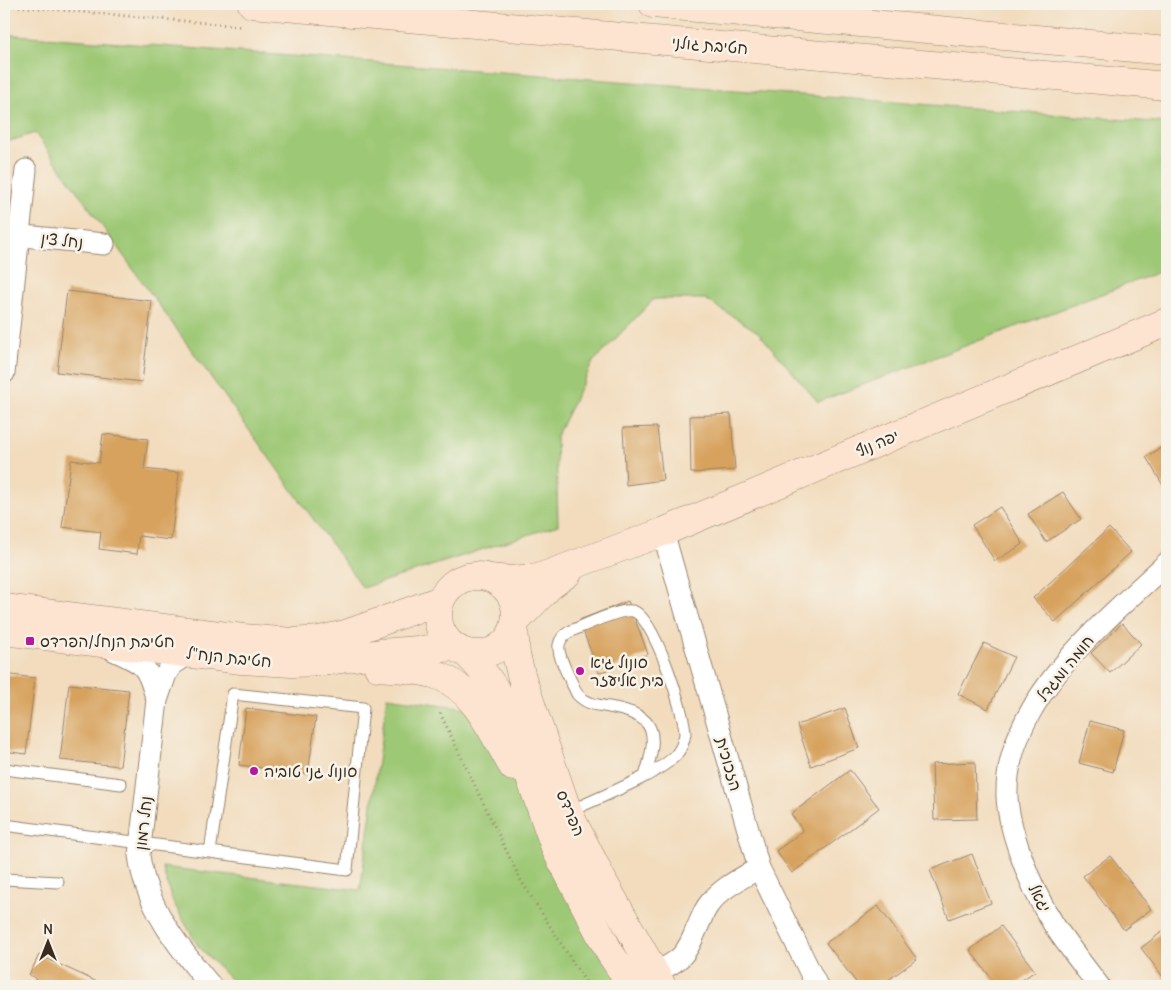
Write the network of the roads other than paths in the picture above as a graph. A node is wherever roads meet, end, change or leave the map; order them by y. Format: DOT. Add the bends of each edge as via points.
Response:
graph roads {
  1 [pos="252,4"];
  2 [pos="653,4"];
  3 [pos="1167,51"];
  4 [pos="1167,86"];
  5 [pos="26,170"];
  6 [pos="11,234"];
  7 [pos="104,244"];
  8 [pos="1167,322"];
  9 [pos="4,373"];
  10 [pos="663,532"];
  11 [pos="586,560"];
  12 [pos="1167,563"];
  13 [pos="490,578"];
  14 [pos="441,600"];
  15 [pos="4,608"];
  16 [pos="514,624"];
  17 [pos="4,631"];
  18 [pos="95,642"];
  19 [pos="460,649"];
  20 [pos="190,653"];
  21 [pos="322,662"];
  22 [pos="157,700"];
  23 [pos="4,769"];
  24 [pos="644,776"];
  25 [pos="121,784"];
  26 [pos="1007,798"];
  27 [pos="557,817"];
  28 [pos="4,825"];
  29 [pos="140,843"];
  30 [pos="210,852"];
  31 [pos="759,868"];
  32 [pos="4,879"];
  33 [pos="58,882"];
  34 [pos="649,982"];
  35 [pos="212,986"];
  36 [pos="817,986"];
  37 [pos="1099,986"];
  1 -- 4 [label="street, חטיבת גולני"];
  2 -- 3 [label="street"];
  5 -- 6 [label="street, נחל צין"];
  6 -- 7 [label="street, נחל צין"];
  6 -- 9 [label="street, נחל צין"];
  8 -- 10 [label="street, יפה נוף"];
  10 -- 11 [label="street, יפה נוף"];
  10 -- 31 [label="street, הזכוכית"];
  11 -- 13 [label="street, יפה נוף" via="538,578"];
  11 -- 16 [label="street, יפה נוף" via="550,586"];
  12 -- 26 [label="street, חומה ומגדל" via="1083,642 1046,687 1020,731 1009,767"];
  13 -- 14 [label="street" via="473,577 456,582"];
  13 -- 16 [label="street" via="511,596 515,608"];
  14 -- 15 [label="street, חטיבת הנח\"ל" via="346,634 292,642"];
  14 -- 19 [label="street" via="439,626 445,638"];
  16 -- 19 [label="street" via="497,648 482,653"];
  16 -- 27 [label="street, הפרדס" via="516,655"];
  17 -- 18 [label="street, חטיבת הנח\"ל"];
  18 -- 20 [label="street, חטיבת הנח\"ל"];
  18 -- 22 [label="street, נחל רמון" via="138,661 148,670"];
  19 -- 21 [label="street, חטיבת הנח\"ל" via="382,653"];
  19 -- 27 [label="street, הפרדס" via="477,663 503,702"];
  20 -- 21 [label="street, חטיבת הנח\"ל" via="292,663"];
  20 -- 22 [label="street, נחל רמון" via="172,665"];
  21 -- 27 [label="street" via="418,671 458,686 474,701"];
  22 -- 29 [label="street, נחל רמון"];
  23 -- 25 [label="lane"];
  24 -- 24 [label="lane" via="653,741 647,723 619,708 582,700 560,653 559,644 569,632 623,611 635,611 652,632 673,687 685,735 675,756"];
  24 -- 27 [label="lane"];
  26 -- 37 [label="street, יגאל" via="1027,872 1053,924"];
  27 -- 34 [label="street, הפרדס" via="605,885"];
  28 -- 29 [label="lane"];
  29 -- 30 [label="lane"];
  29 -- 35 [label="street, נחל רמון" via="143,878 154,905 175,940"];
  30 -- 30 [label="lane" via="347,870 363,708 233,694"];
  31 -- 34 [label="street" via="717,895 706,908 685,954"];
  31 -- 36 [label="street, הזכוכית"];
  32 -- 33 [label="lane"];
}
